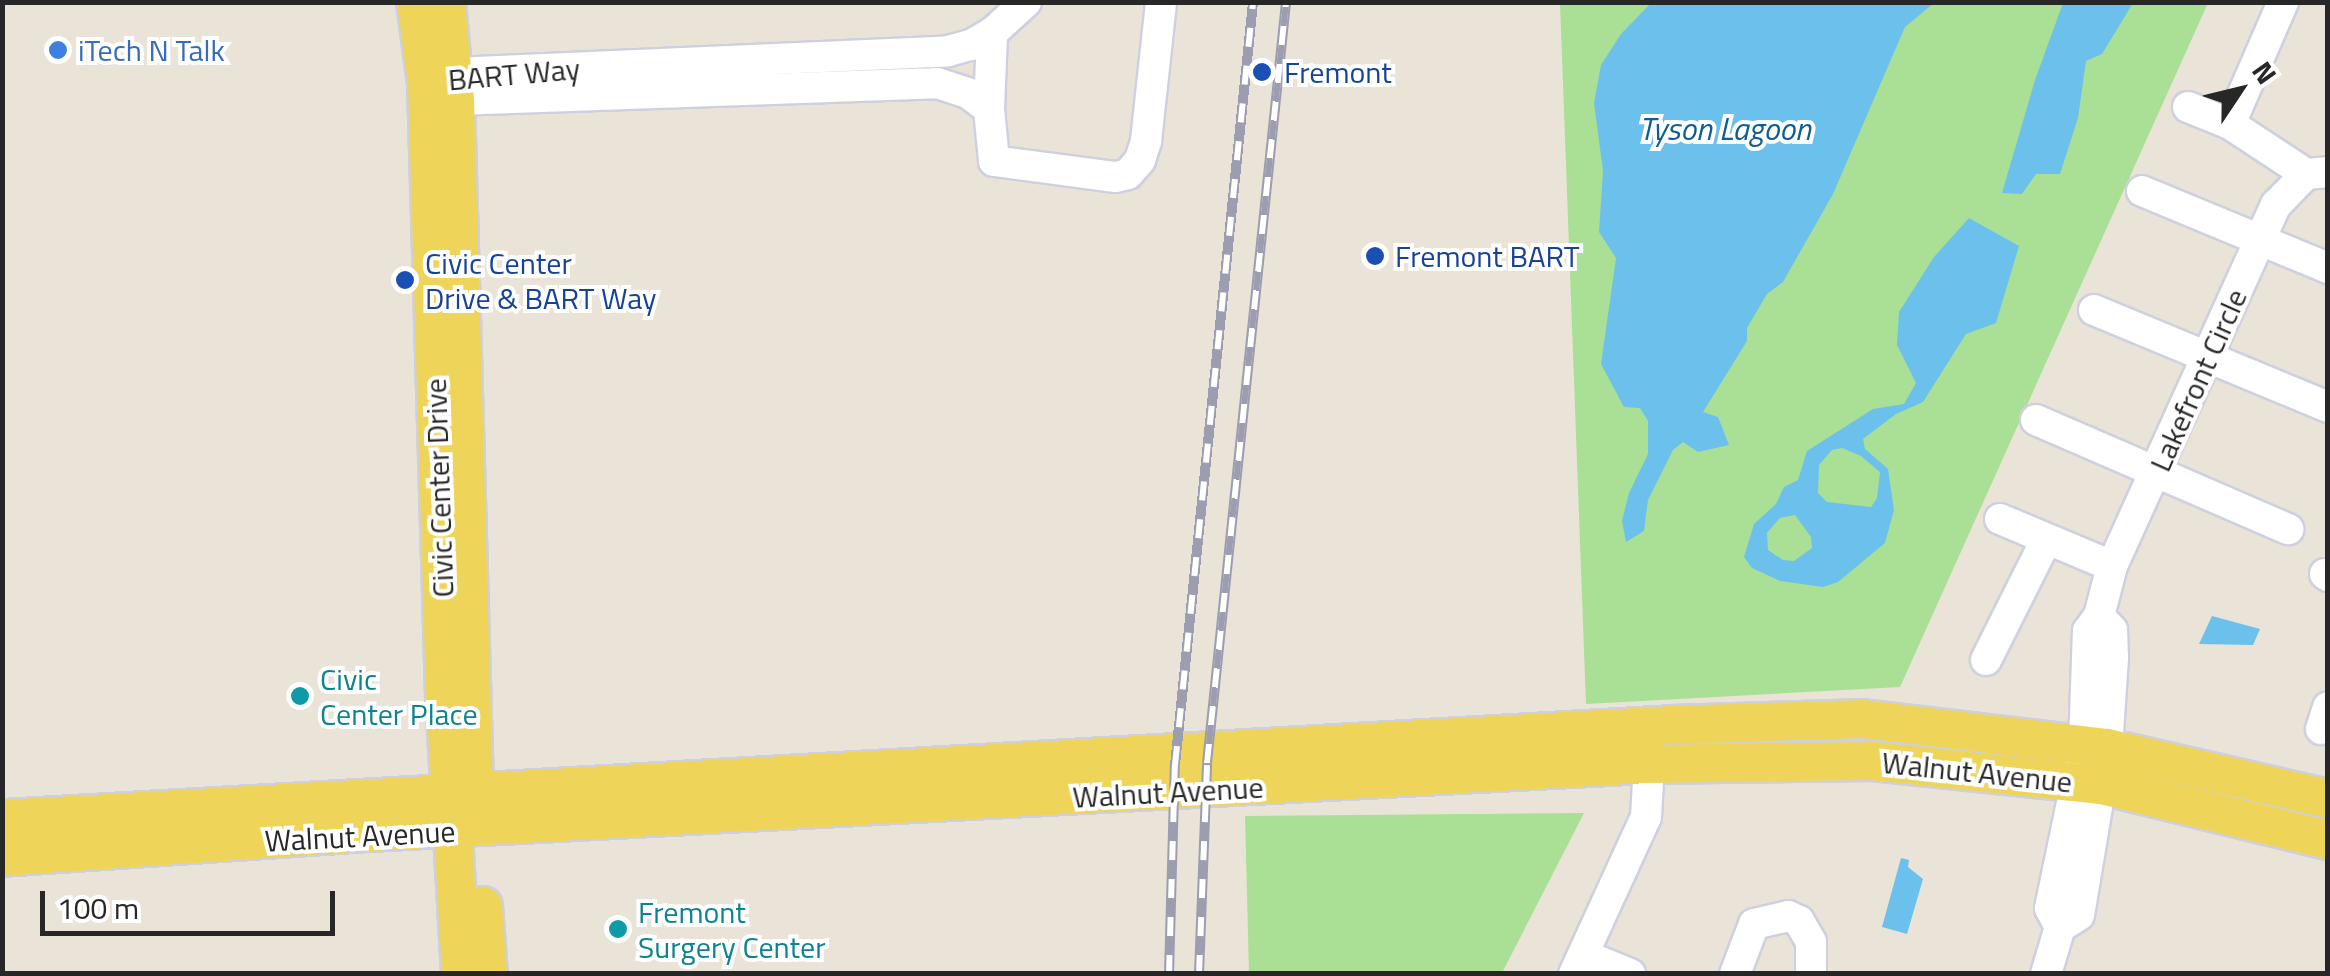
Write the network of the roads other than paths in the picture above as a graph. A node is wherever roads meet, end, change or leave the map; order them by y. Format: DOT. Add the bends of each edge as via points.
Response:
graph roads {
  1 [pos="416,2"];
  2 [pos="446,2"];
  3 [pos="1026,2"];
  4 [pos="1161,2"];
  5 [pos="2284,2"];
  6 [pos="992,34"];
  7 [pos="445,85"];
  8 [pos="2188,107"];
  9 [pos="989,109"];
  10 [pos="2230,124"];
  11 [pos="2317,173"];
  12 [pos="2142,191"];
  13 [pos="2261,241"];
  14 [pos="2328,268"];
  15 [pos="2094,310"];
  16 [pos="2209,357"];
  17 [pos="2328,407"];
  18 [pos="2036,420"];
  19 [pos="2156,472"];
  20 [pos="2000,519"];
  21 [pos="2288,529"];
  22 [pos="2046,540"];
  23 [pos="2112,566"];
  24 [pos="1986,660"];
  25 [pos="2095,746"];
  26 [pos="1649,764"];
  27 [pos="2089,784"];
  28 [pos="2328,799"];
  29 [pos="464,811"];
  30 [pos="2,818"];
  31 [pos="2328,840"];
  32 [pos="2,857"];
  33 [pos="1579,964"];
  34 [pos="461,974"];
  35 [pos="488,974"];
  36 [pos="1630,974"];
  37 [pos="1735,974"];
  38 [pos="1811,974"];
  39 [pos="2046,974"];
  1 -- 7 [label="main road, Civic Center Drive"];
  2 -- 7 [label="main road, Civic Center Drive"];
  3 -- 6 [label="street, BART Way"];
  4 -- 9 [label="street" via="1146,141 1128,174 1116,178 994,160"];
  5 -- 10 [label="street"];
  6 -- 7 [label="street, BART Way" via="936,52"];
  6 -- 9 [label="street"];
  7 -- 9 [label="street, BART Way" via="936,83 968,93"];
  7 -- 29 [label="main road, Civic Center Drive"];
  8 -- 10 [label="street"];
  10 -- 11 [label="street"];
  11 -- 13 [label="street, Lakefront Circle" via="2276,205"];
  12 -- 13 [label="street"];
  13 -- 14 [label="street"];
  13 -- 16 [label="street, Lakefront Circle"];
  15 -- 16 [label="street"];
  16 -- 17 [label="street"];
  16 -- 19 [label="street, Lakefront Circle"];
  18 -- 19 [label="street"];
  19 -- 21 [label="street"];
  19 -- 23 [label="street, Lakefront Circle"];
  20 -- 22 [label="street"];
  22 -- 23 [label="street"];
  22 -- 24 [label="street"];
  23 -- 25 [label="street, Lakefront Circle" via="2099,616 2112,630 2114,658"];
  25 -- 27 [label="street, Lakefront Circle"];
  25 -- 28 [label="main road, Walnut Avenue"];
  25 -- 29 [label="main road, Walnut Avenue" via="1863,719 1671,725"];
  26 -- 27 [label="main road, Walnut Avenue" via="1872,761"];
  26 -- 29 [label="main road, Walnut Avenue"];
  26 -- 33 [label="street" via="1646,817"];
  27 -- 31 [label="main road, Walnut Avenue"];
  27 -- 39 [label="street, Lakefront Circle" via="2050,908 2060,927"];
  29 -- 30 [label="main road, Walnut Avenue"];
  29 -- 32 [label="main road, Walnut Avenue"];
  29 -- 34 [label="main road, Civic Center Drive"];
  29 -- 35 [label="main road, Civic Center Drive"];
  33 -- 36 [label="street"];
  37 -- 38 [label="street" via="1754,924 1788,916 1811,942"];
}
